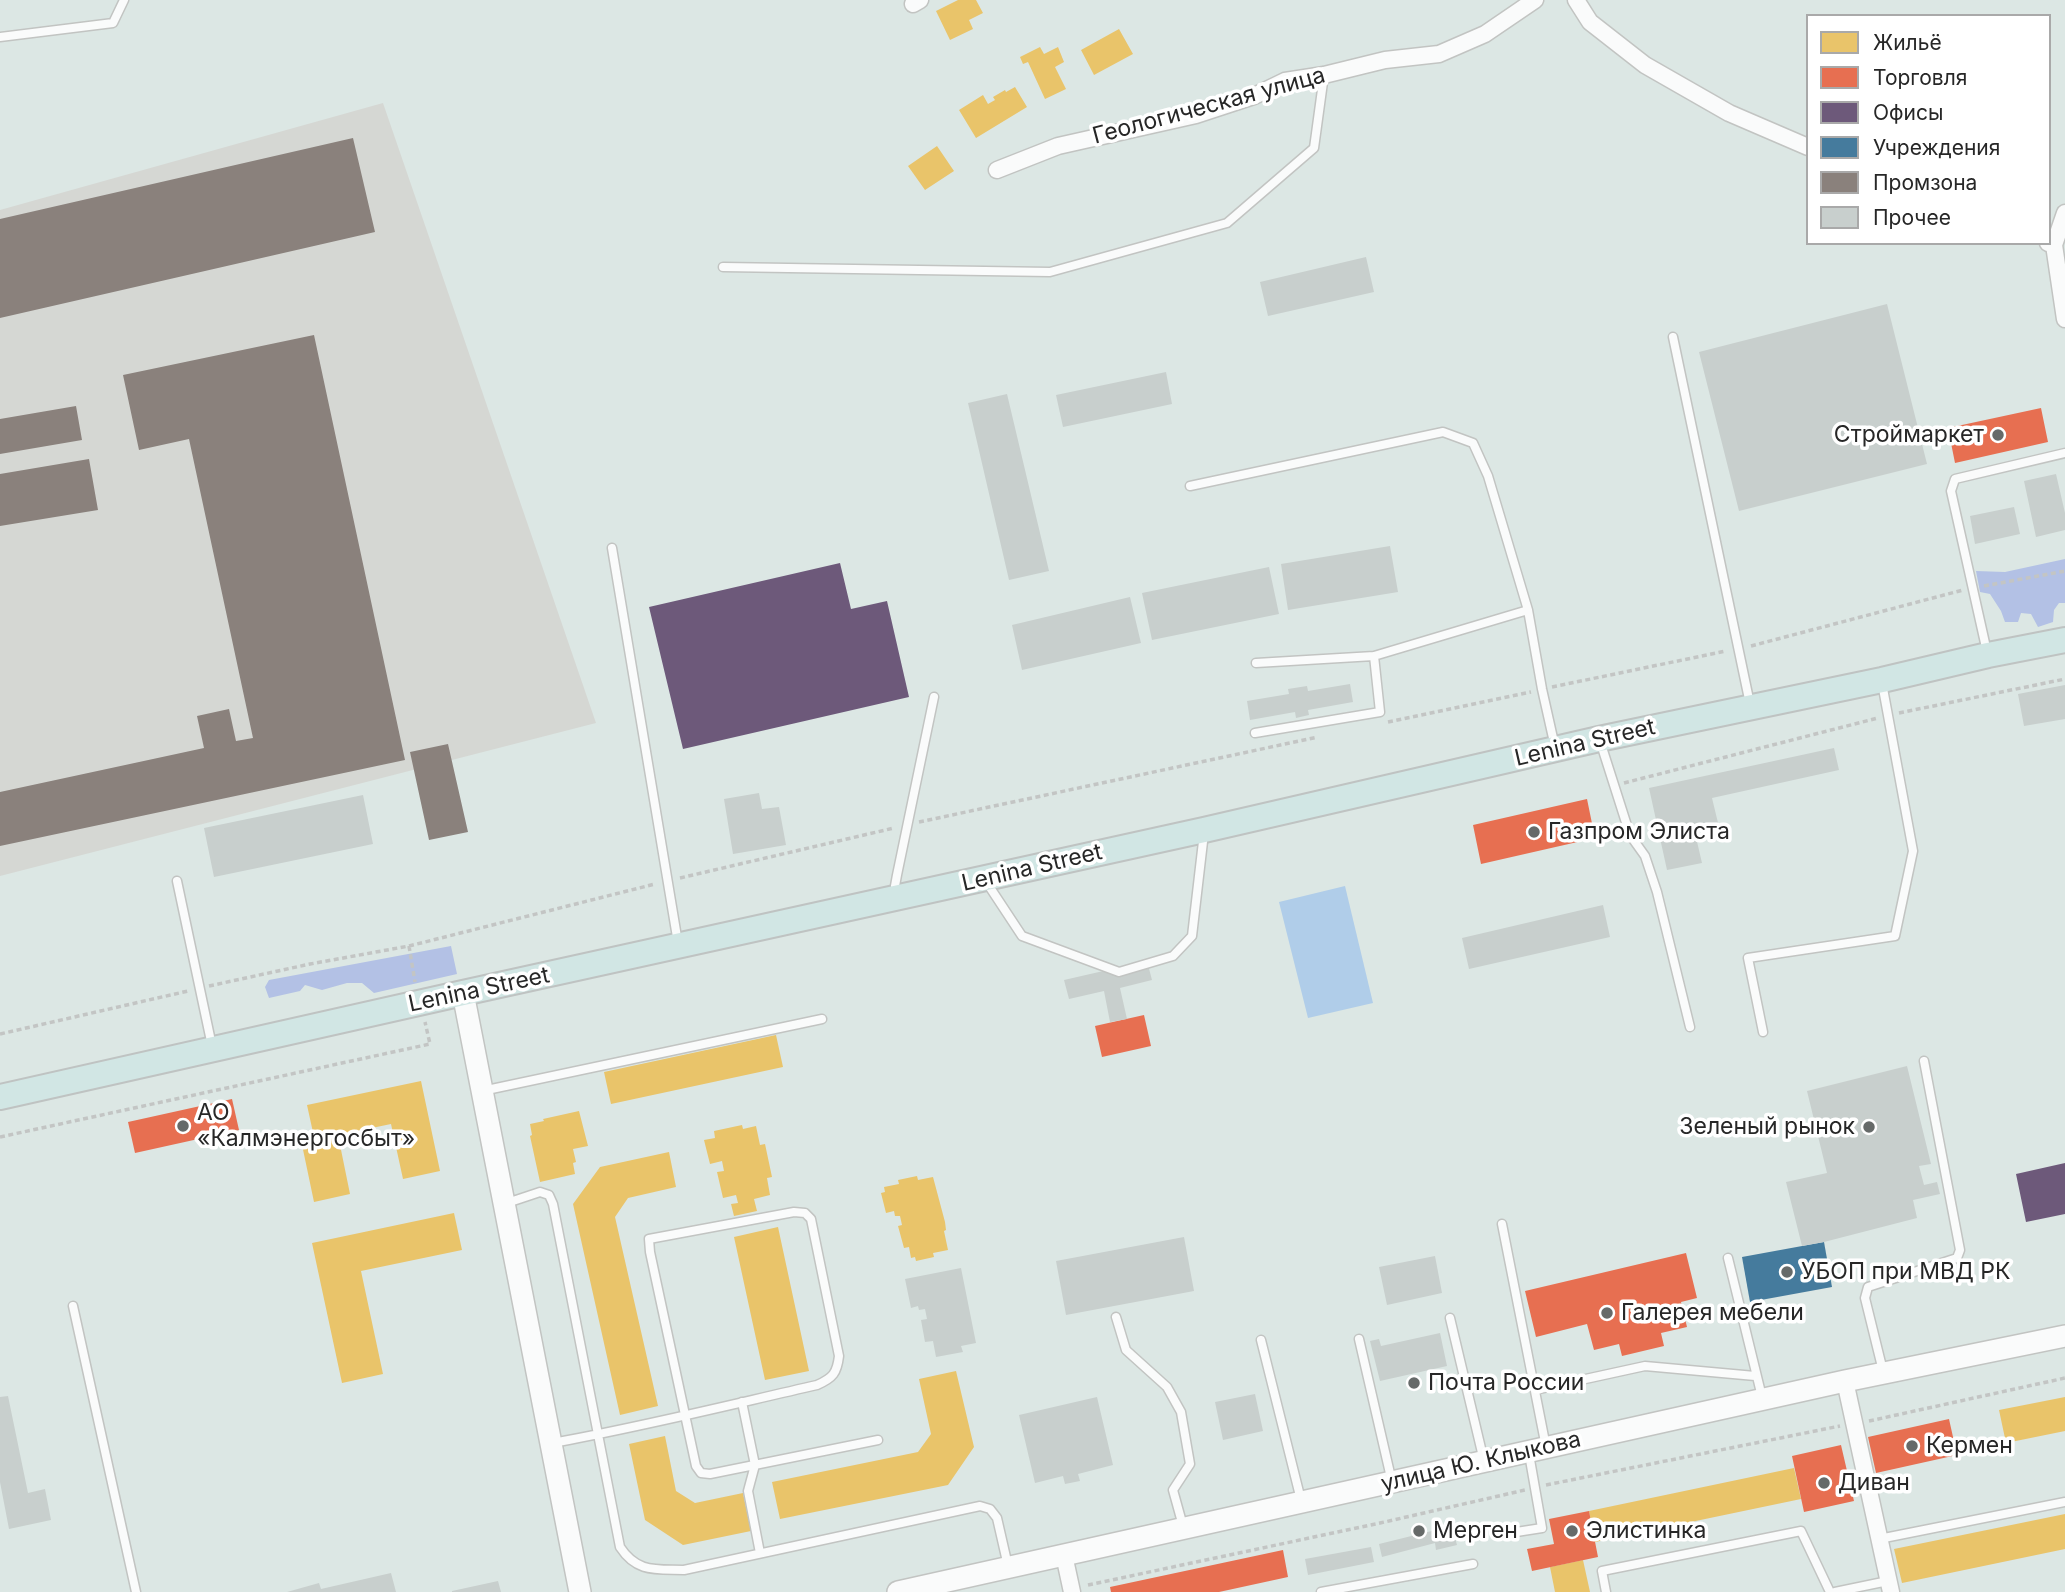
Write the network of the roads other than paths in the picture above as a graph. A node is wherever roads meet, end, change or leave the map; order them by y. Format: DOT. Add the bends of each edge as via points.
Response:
graph roads {
  1 [pos="124,0"];
  2 [pos="1535,0"];
  3 [pos="1576,0"];
  4 [pos="0,37"];
  5 [pos="1324,75"];
  6 [pos="1806,146"];
  7 [pos="997,170"];
  8 [pos="2065,213"];
  9 [pos="2051,242"];
  10 [pos="2050,245"];
  11 [pos="723,267"];
  12 [pos="2065,318"];
  13 [pos="1673,337"];
  14 [pos="2065,453"];
  15 [pos="1190,486"];
  16 [pos="612,548"];
  17 [pos="1528,610"];
  18 [pos="2065,640"];
  19 [pos="1988,655"];
  20 [pos="1374,656"];
  21 [pos="1256,663"];
  22 [pos="1882,680"];
  23 [pos="934,696"];
  24 [pos="1750,707"];
  25 [pos="1255,733"];
  26 [pos="1599,738"];
  27 [pos="1556,749"];
  28 [pos="1205,830"];
  29 [pos="984,879"];
  30 [pos="177,881"];
  31 [pos="898,898"];
  32 [pos="678,946"];
  33 [pos="463,993"];
  34 [pos="822,1019"];
  35 [pos="1690,1027"];
  36 [pos="1763,1032"];
  37 [pos="213,1049"];
  38 [pos="1924,1061"];
  39 [pos="482,1091"];
  40 [pos="0,1097"];
  41 [pos="504,1204"];
  42 [pos="1502,1224"];
  43 [pos="1728,1258"];
  44 [pos="73,1306"];
  45 [pos="1116,1317"];
  46 [pos="1450,1318"];
  47 [pos="2065,1336"];
  48 [pos="1359,1339"];
  49 [pos="1261,1340"];
  50 [pos="1883,1373"];
  51 [pos="1755,1376"];
  52 [pos="1845,1381"];
  53 [pos="1535,1390"];
  54 [pos="1762,1399"];
  55 [pos="742,1402"];
  56 [pos="685,1415"];
  57 [pos="598,1434"];
  58 [pos="878,1440"];
  59 [pos="551,1443"];
  60 [pos="1537,1450"];
  61 [pos="1484,1461"];
  62 [pos="755,1465"];
  63 [pos="1392,1482"];
  64 [pos="1302,1502"];
  65 [pos="2065,1502"];
  66 [pos="1184,1528"];
  67 [pos="1510,1533"];
  68 [pos="1879,1539"];
  69 [pos="760,1553"];
  70 [pos="1064,1555"];
  71 [pos="1473,1564"];
  72 [pos="1009,1567"];
  73 [pos="1889,1586"];
  74 [pos="1071,1590"];
  75 [pos="136,1592"];
  76 [pos="580,1592"];
  77 [pos="898,1592"];
  78 [pos="1321,1592"];
  79 [pos="1606,1592"];
  80 [pos="1833,1592"];
  1 -- 4 [label="lane" via="113,23"];
  2 -- 5 [label="street, Геологическая улица" via="1485,34 1439,54 1385,60"];
  3 -- 6 [label="street" via="1590,22 1645,65 1729,113"];
  5 -- 7 [label="street, Геологическая улица" via="1285,81 1196,115 1058,146"];
  5 -- 11 [label="lane" via="1314,148 1227,223 1050,272"];
  8 -- 9 [label="street"];
  10 -- 12 [label="street"];
  13 -- 24 [label="lane"];
  14 -- 19 [label="lane" via="1955,479 1951,491"];
  15 -- 17 [label="lane" via="1443,432 1472,443 1488,476"];
  16 -- 32 [label="lane"];
  17 -- 20 [label="lane"];
  17 -- 27 [label="lane"];
  18 -- 19 [label="main road, Lenina Street"];
  19 -- 22 [label="main road, Lenina Street"];
  20 -- 21 [label="lane"];
  20 -- 25 [label="lane" via="1380,712"];
  22 -- 24 [label="main road, Lenina Street"];
  22 -- 36 [label="lane" via="1913,851 1895,936 1748,958"];
  23 -- 31 [label="lane" via="895,886"];
  24 -- 26 [label="main road, Lenina Street"];
  26 -- 27 [label="main road, Lenina Street"];
  26 -- 35 [label="lane" via="1629,835 1645,856 1657,892"];
  27 -- 28 [label="main road, Lenina Street"];
  28 -- 29 [label="main road, Lenina Street"];
  28 -- 29 [label="lane" via="1192,936 1173,956 1119,972 1022,936"];
  29 -- 31 [label="main road, Lenina Street"];
  30 -- 37 [label="lane"];
  31 -- 32 [label="main road, Lenina Street"];
  32 -- 33 [label="main road, Lenina Street"];
  33 -- 37 [label="main road, Lenina Street"];
  33 -- 39 [label="main road"];
  34 -- 39 [label="lane"];
  37 -- 40 [label="main road, Lenina Street"];
  38 -- 50 [label="lane" via="1960,1250 1957,1258 1868,1287 1865,1298"];
  39 -- 41 [label="main road"];
  41 -- 57 [label="lane" via="540,1192 549,1195 553,1204"];
  41 -- 59 [label="main road"];
  42 -- 53 [label="lane"];
  43 -- 51 [label="lane"];
  44 -- 75 [label="lane"];
  45 -- 66 [label="lane" via="1126,1350 1167,1387 1181,1412 1190,1464 1173,1490"];
  46 -- 61 [label="lane"];
  47 -- 50 [label="main road, улица Ю. Клыкова"];
  48 -- 63 [label="lane"];
  49 -- 64 [label="lane"];
  50 -- 52 [label="main road, улица Ю. Клыкова"];
  51 -- 53 [label="lane" via="1646,1366"];
  51 -- 54 [label="lane"];
  52 -- 54 [label="main road, улица Ю. Клыкова"];
  52 -- 68 [label="street"];
  53 -- 60 [label="lane"];
  54 -- 60 [label="main road, улица Ю. Клыкова"];
  55 -- 56 [label="lane"];
  55 -- 56 [label="lane" via="817,1385 838,1371 839,1356 811,1219 805,1213 649,1239"];
  55 -- 62 [label="lane"];
  56 -- 57 [label="lane"];
  56 -- 62 [label="lane" via="701,1473"];
  57 -- 59 [label="lane"];
  57 -- 69 [label="lane" via="620,1547 634,1564 684,1570"];
  58 -- 62 [label="lane"];
  59 -- 76 [label="main road"];
  60 -- 61 [label="main road, улица Ю. Клыкова"];
  60 -- 67 [label="lane" via="1535,1488 1542,1528"];
  61 -- 63 [label="main road, улица Ю. Клыкова"];
  62 -- 69 [label="lane" via="748,1491"];
  63 -- 64 [label="main road, улица Ю. Клыкова"];
  64 -- 66 [label="main road, улица Ю. Клыкова"];
  65 -- 68 [label="lane"];
  66 -- 70 [label="main road, улица Ю. Клыкова"];
  68 -- 73 [label="street"];
  69 -- 72 [label="lane" via="980,1506 997,1518"];
  70 -- 72 [label="main road, улица Ю. Клыкова"];
  70 -- 74 [label="street"];
  71 -- 78 [label="lane"];
  72 -- 77 [label="main road, улица Ю. Клыкова"];
  73 -- 80 [label="lane"];
  79 -- 80 [label="lane" via="1602,1571 1801,1531"];
}
